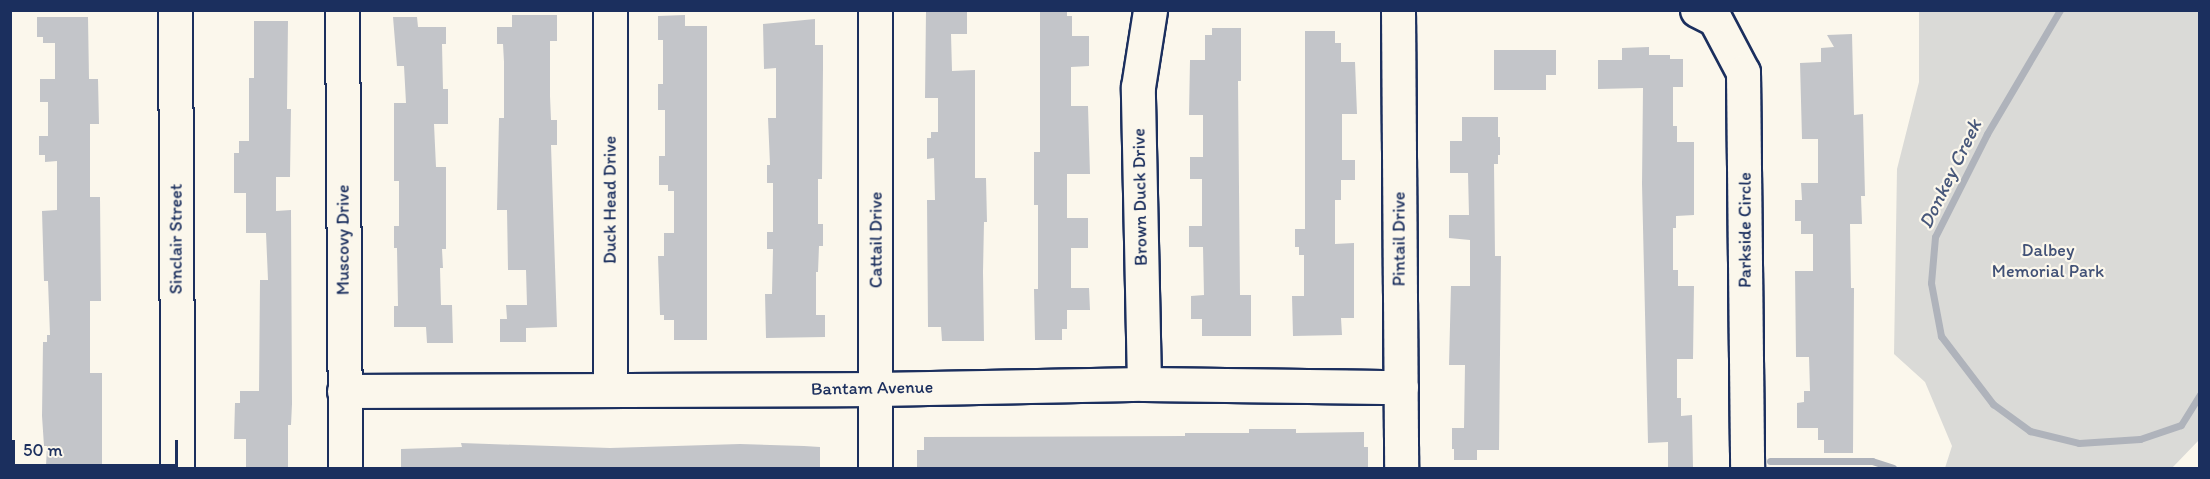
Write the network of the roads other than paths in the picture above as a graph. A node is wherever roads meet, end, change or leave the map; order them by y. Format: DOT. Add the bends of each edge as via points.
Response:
graph roads {
  1 [pos="175,10"];
  2 [pos="342,10"];
  3 [pos="610,10"];
  4 [pos="875,10"];
  5 [pos="1150,10"];
  6 [pos="1398,10"];
  7 [pos="1697,10"];
  8 [pos="1144,384"];
  9 [pos="1401,387"];
  10 [pos="610,389"];
  11 [pos="877,389"];
  12 [pos="344,391"];
  13 [pos="177,468"];
  14 [pos="345,468"];
  15 [pos="875,468"];
  16 [pos="1401,468"];
  17 [pos="1747,468"];
  1 -- 13 [label="street, Sinclair Street"];
  2 -- 12 [label="street, Muscovy Drive"];
  3 -- 10 [label="street, Duck Head Drive"];
  4 -- 11 [label="street, Cattail Drive"];
  5 -- 8 [label="street, Brown Duck Drive" via="1138,87"];
  6 -- 9 [label="street, Pintail Drive"];
  7 -- 17 [label="street, Parkside Circle" via="1715,19 1743,72"];
  8 -- 9 [label="street, Bantam Avenue"];
  8 -- 11 [label="street, Bantam Avenue"];
  9 -- 16 [label="street, Pintail Drive"];
  10 -- 11 [label="street, Bantam Avenue"];
  10 -- 12 [label="street, Bantam Avenue"];
  11 -- 15 [label="street, Cattail Drive"];
  12 -- 14 [label="street, Muscovy Drive"];
}
